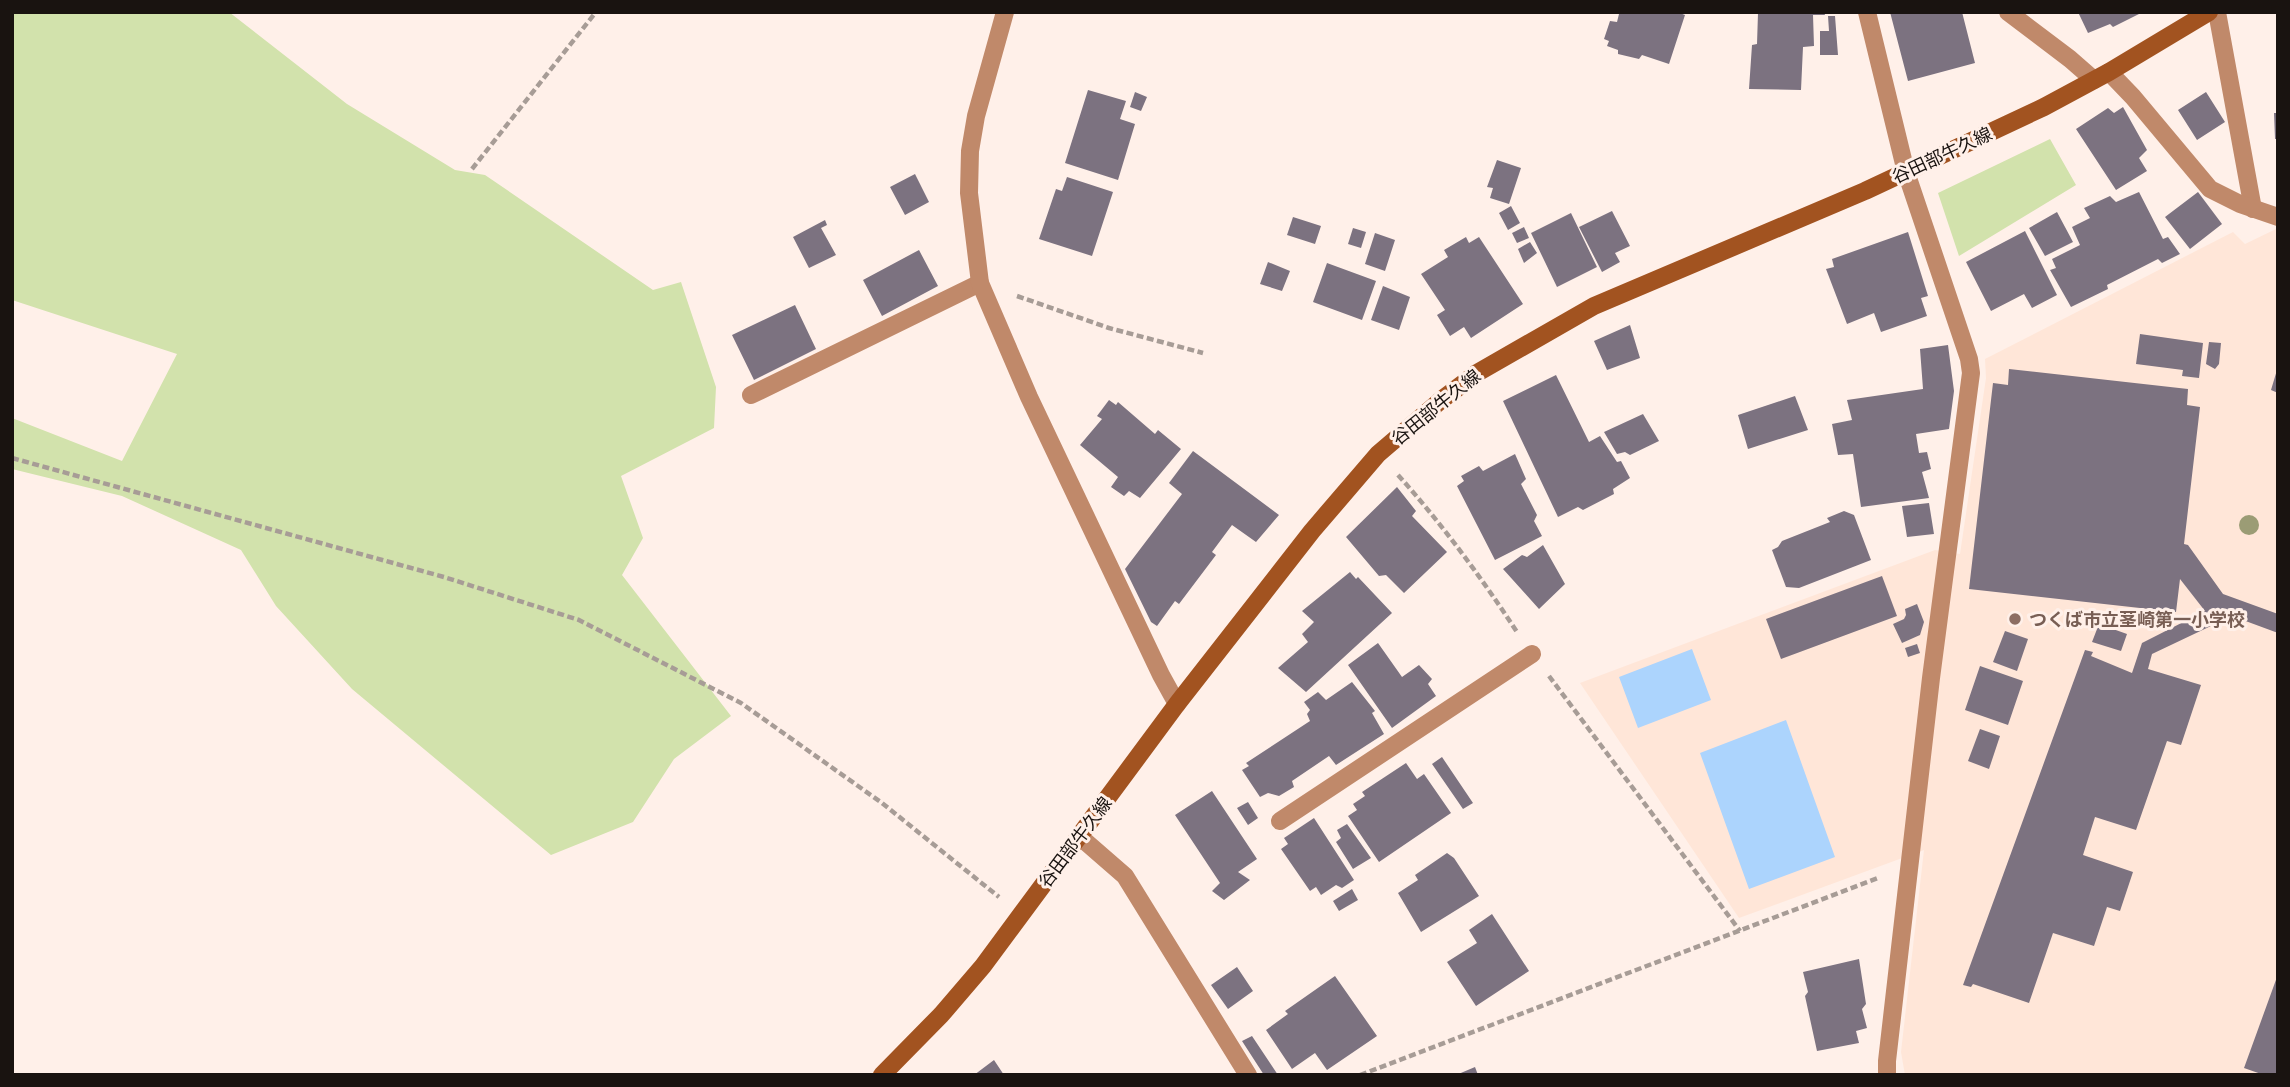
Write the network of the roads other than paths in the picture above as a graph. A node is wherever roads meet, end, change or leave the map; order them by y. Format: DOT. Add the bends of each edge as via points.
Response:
graph roads {
  1 [pos="1005,12"];
  2 [pos="1867,12"];
  3 [pos="2008,12"];
  4 [pos="2208,12"];
  5 [pos="2217,12"];
  6 [pos="2101,76"];
  7 [pos="1906,172"];
  8 [pos="2253,209"];
  9 [pos="2278,217"];
  10 [pos="980,283"];
  11 [pos="751,395"];
  12 [pos="1532,654"];
  13 [pos="1177,704"];
  14 [pos="1280,821"];
  15 [pos="1079,836"];
  16 [pos="882,1075"];
  17 [pos="1248,1075"];
  18 [pos="1887,1075"];
  1 -- 10 [label="street" via="970,151 969,193"];
  2 -- 7 [label="street"];
  3 -- 6 [label="street" via="2070,59"];
  4 -- 6 [label="main road, 谷田部牛久線"];
  5 -- 8 [label="street"];
  6 -- 7 [label="main road, 谷田部牛久線"];
  6 -- 8 [label="street" via="2133,97 2210,189"];
  7 -- 13 [label="main road, 谷田部牛久線" via="1594,306 1477,373 1378,454"];
  7 -- 18 [label="street" via="1971,373"];
  8 -- 9 [label="street"];
  10 -- 11 [label="street"];
  10 -- 13 [label="street" via="1029,397"];
  12 -- 14 [label="street"];
  13 -- 15 [label="main road, 谷田部牛久線"];
  15 -- 16 [label="main road, 谷田部牛久線" via="941,1015"];
  15 -- 17 [label="street" via="1125,876"];
}
